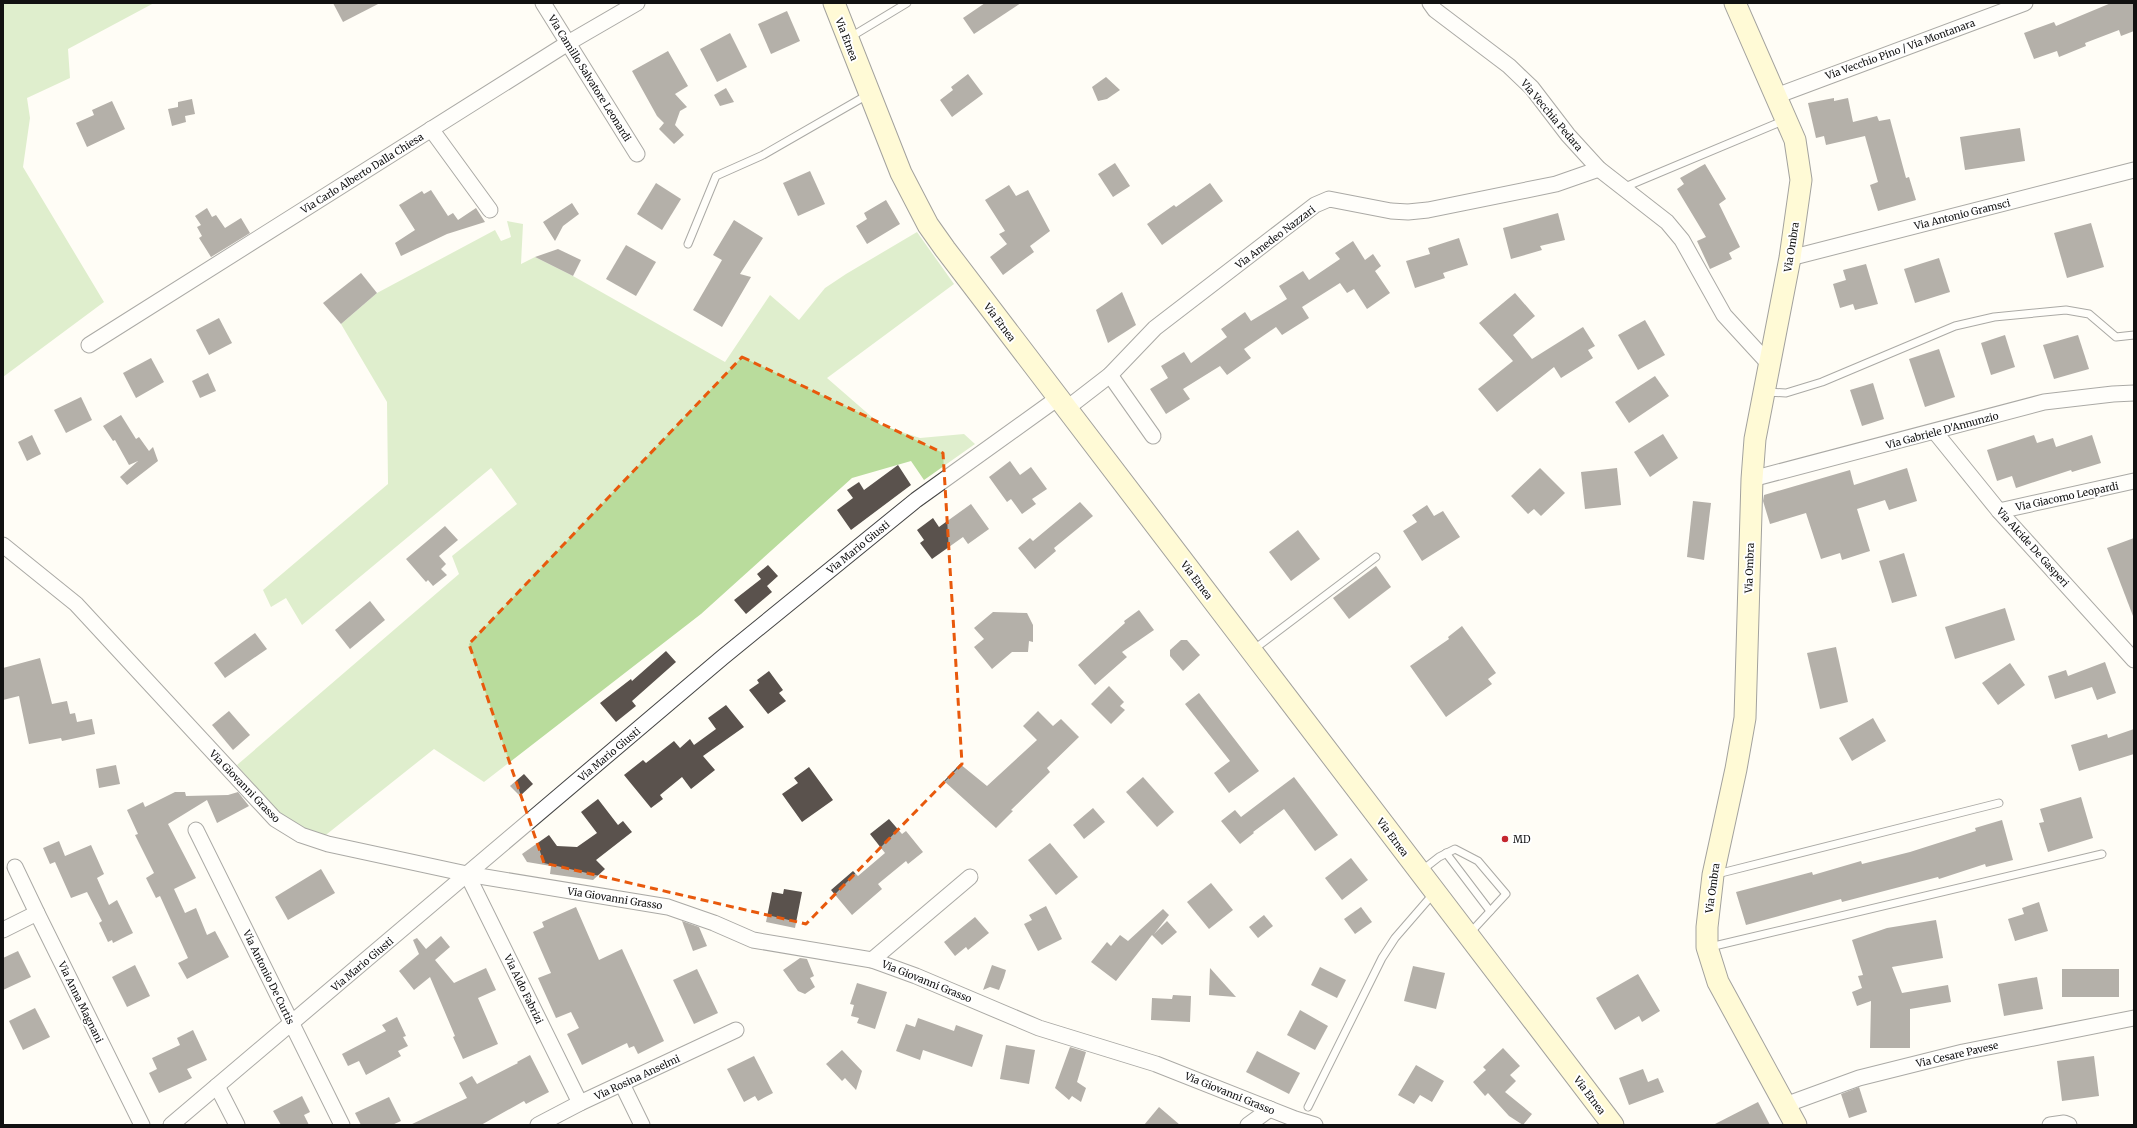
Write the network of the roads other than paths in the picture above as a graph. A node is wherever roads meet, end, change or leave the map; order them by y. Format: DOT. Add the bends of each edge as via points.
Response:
graph roads {
  1 [pos="543,3"];
  2 [pos="637,3"];
  3 [pos="834,3"];
  4 [pos="907,3"];
  5 [pos="1430,3"];
  6 [pos="1735,3"];
  7 [pos="2024,3"];
  8 [pos="847,39"];
  9 [pos="568,43"];
  10 [pos="869,94"];
  11 [pos="1776,96"];
  12 [pos="1786,119"];
  13 [pos="431,129"];
  14 [pos="637,154"];
  15 [pos="1599,169"];
  16 [pos="2134,170"];
  17 [pos="1624,187"];
  18 [pos="490,210"];
  19 [pos="688,244"];
  20 [pos="1790,258"];
  21 [pos="2134,335"];
  22 [pos="89,345"];
  23 [pos="1769,364"];
  24 [pos="1110,375"];
  25 [pos="1764,392"];
  26 [pos="2134,393"];
  27 [pos="1062,403"];
  28 [pos="1935,432"];
  29 [pos="1153,436"];
  30 [pos="1752,479"];
  31 [pos="2134,481"];
  32 [pos="1999,511"];
  33 [pos="3,545"];
  34 [pos="1376,557"];
  35 [pos="1252,652"];
  36 [pos="2134,660"];
  37 [pos="1999,803"];
  38 [pos="196,830"];
  39 [pos="1446,853"];
  40 [pos="2102,854"];
  41 [pos="15,867"];
  42 [pos="1420,871"];
  43 [pos="467,874"];
  44 [pos="1713,874"];
  45 [pos="970,877"];
  46 [pos="1435,892"];
  47 [pos="1490,911"];
  48 [pos="37,913"];
  49 [pos="3,930"];
  50 [pos="1468,935"];
  51 [pos="1707,947"];
  52 [pos="872,960"];
  53 [pos="2134,1018"];
  54 [pos="292,1023"];
  55 [pos="736,1030"];
  56 [pos="622,1084"];
  57 [pos="217,1086"];
  58 [pos="580,1103"];
  59 [pos="1785,1105"];
  60 [pos="1308,1107"];
  61 [pos="1270,1109"];
  62 [pos="142,1125"];
  63 [pos="171,1125"];
  64 [pos="237,1125"];
  65 [pos="342,1125"];
  66 [pos="538,1125"];
  67 [pos="642,1125"];
  68 [pos="1248,1125"];
  69 [pos="1315,1125"];
  70 [pos="1613,1125"];
  71 [pos="1796,1125"];
  72 [pos="2050,1125"];
  73 [pos="2069,1125"];
  1 -- 9 [label="street, Via Camillo Salvatore Leonardi"];
  2 -- 9 [label="street, Via Carlo Alberto Dalla Chiesa"];
  3 -- 8 [label="main road, Via Etnea"];
  4 -- 8 [label="lane"];
  5 -- 15 [label="street, Via Vecchia Pedara" via="1435,10 1509,66 1532,88 1568,135"];
  6 -- 11 [label="main road, Via Ombra"];
  7 -- 11 [label="street, Via Vecchio Pino / Via Montanara"];
  8 -- 10 [label="main road, Via Etnea"];
  9 -- 13 [label="street, Via Carlo Alberto Dalla Chiesa"];
  9 -- 14 [label="street, Via Camillo Salvatore Leonardi"];
  10 -- 19 [label="lane" via="763,155 716,176"];
  10 -- 27 [label="main road, Via Etnea" via="901,173 928,225"];
  11 -- 12 [label="main road, Via Ombra"];
  12 -- 17 [label="lane"];
  12 -- 20 [label="main road, Via Ombra" via="1795,140 1801,180"];
  13 -- 18 [label="street"];
  13 -- 22 [label="street, Via Carlo Alberto Dalla Chiesa"];
  15 -- 17 [label="street, Via Vecchia Pedara"];
  15 -- 24 [label="street, Via Amedeo Nazzari" via="1556,184 1428,210 1391,211 1329,199 1315,205 1155,328"];
  16 -- 20 [label="street, Via Antonio Gramsci"];
  17 -- 23 [label="street, Via Vecchia Pedara" via="1667,222 1682,240 1724,314"];
  20 -- 23 [label="main road, Via Ombra"];
  21 -- 25 [label="lane" via="2116,337 2089,314 2066,310 1994,317 1955,326 1786,393"];
  23 -- 25 [label="main road, Via Ombra"];
  24 -- 27 [label="street, Via Amedeo Nazzari"];
  24 -- 29 [label="street"];
  25 -- 30 [label="main road, Via Ombra" via="1755,439"];
  26 -- 28 [label="street, Via Gabriele D'Annunzio" via="2044,402"];
  27 -- 35 [label="main road, Via Etnea"];
  27 -- 43 [label="street, Via Mario Giusti" via="910,505 723,657"];
  28 -- 30 [label="street, Via Gabriele D'Annunzio"];
  28 -- 32 [label="street, Via Alcide De Gasperi"];
  30 -- 44 [label="main road, Via Ombra" via="1745,718"];
  31 -- 32 [label="street, Via Giacomo Leopardi"];
  32 -- 36 [label="street, Via Alcide De Gasperi"];
  33 -- 43 [label="street, Via Giovanni Grasso" via="76,604 275,819 301,835 328,844"];
  34 -- 35 [label="lane"];
  35 -- 42 [label="main road, Via Etnea"];
  37 -- 44 [label="lane"];
  38 -- 54 [label="street, Via Antonio De Curtis"];
  39 -- 42 [label="lane"];
  39 -- 47 [label="lane"];
  39 -- 47 [label="lane" via="1456,849 1478,861 1506,894"];
  40 -- 51 [label="lane"];
  41 -- 48 [label="street, Via Anna Magnani"];
  42 -- 46 [label="main road, Via Etnea"];
  43 -- 52 [label="street, Via Giovanni Grasso" via="668,907 753,940"];
  43 -- 54 [label="street, Via Mario Giusti"];
  43 -- 58 [label="street, Via Aldo Fabrizi"];
  44 -- 51 [label="main road, Via Ombra"];
  45 -- 52 [label="street"];
  46 -- 50 [label="main road, Via Etnea"];
  46 -- 60 [label="lane" via="1395,938 1382,958"];
  47 -- 50 [label="lane"];
  48 -- 49 [label="street"];
  48 -- 62 [label="street, Via Anna Magnani"];
  50 -- 70 [label="main road, Via Etnea"];
  51 -- 59 [label="main road, Via Ombra" via="1718,982"];
  52 -- 61 [label="street, Via Giovanni Grasso" via="1039,1028 1156,1064"];
  53 -- 59 [label="street, Via Cesare Pavese" via="1955,1054 1859,1078"];
  54 -- 57 [label="street, Via Mario Giusti"];
  54 -- 65 [label="street, Via Antonio De Curtis"];
  55 -- 56 [label="street, Via Rosina Anselmi"];
  56 -- 58 [label="street, Via Rosina Anselmi"];
  56 -- 67 [label="street"];
  57 -- 63 [label="street, Via Mario Giusti"];
  57 -- 64 [label="street"];
  58 -- 66 [label="street, Via Rosina Anselmi"];
  59 -- 71 [label="main road, Via Ombra"];
  61 -- 68 [label="street"];
  61 -- 69 [label="street, Via Giovanni Grasso"];
  72 -- 73 [label="street"];
}
